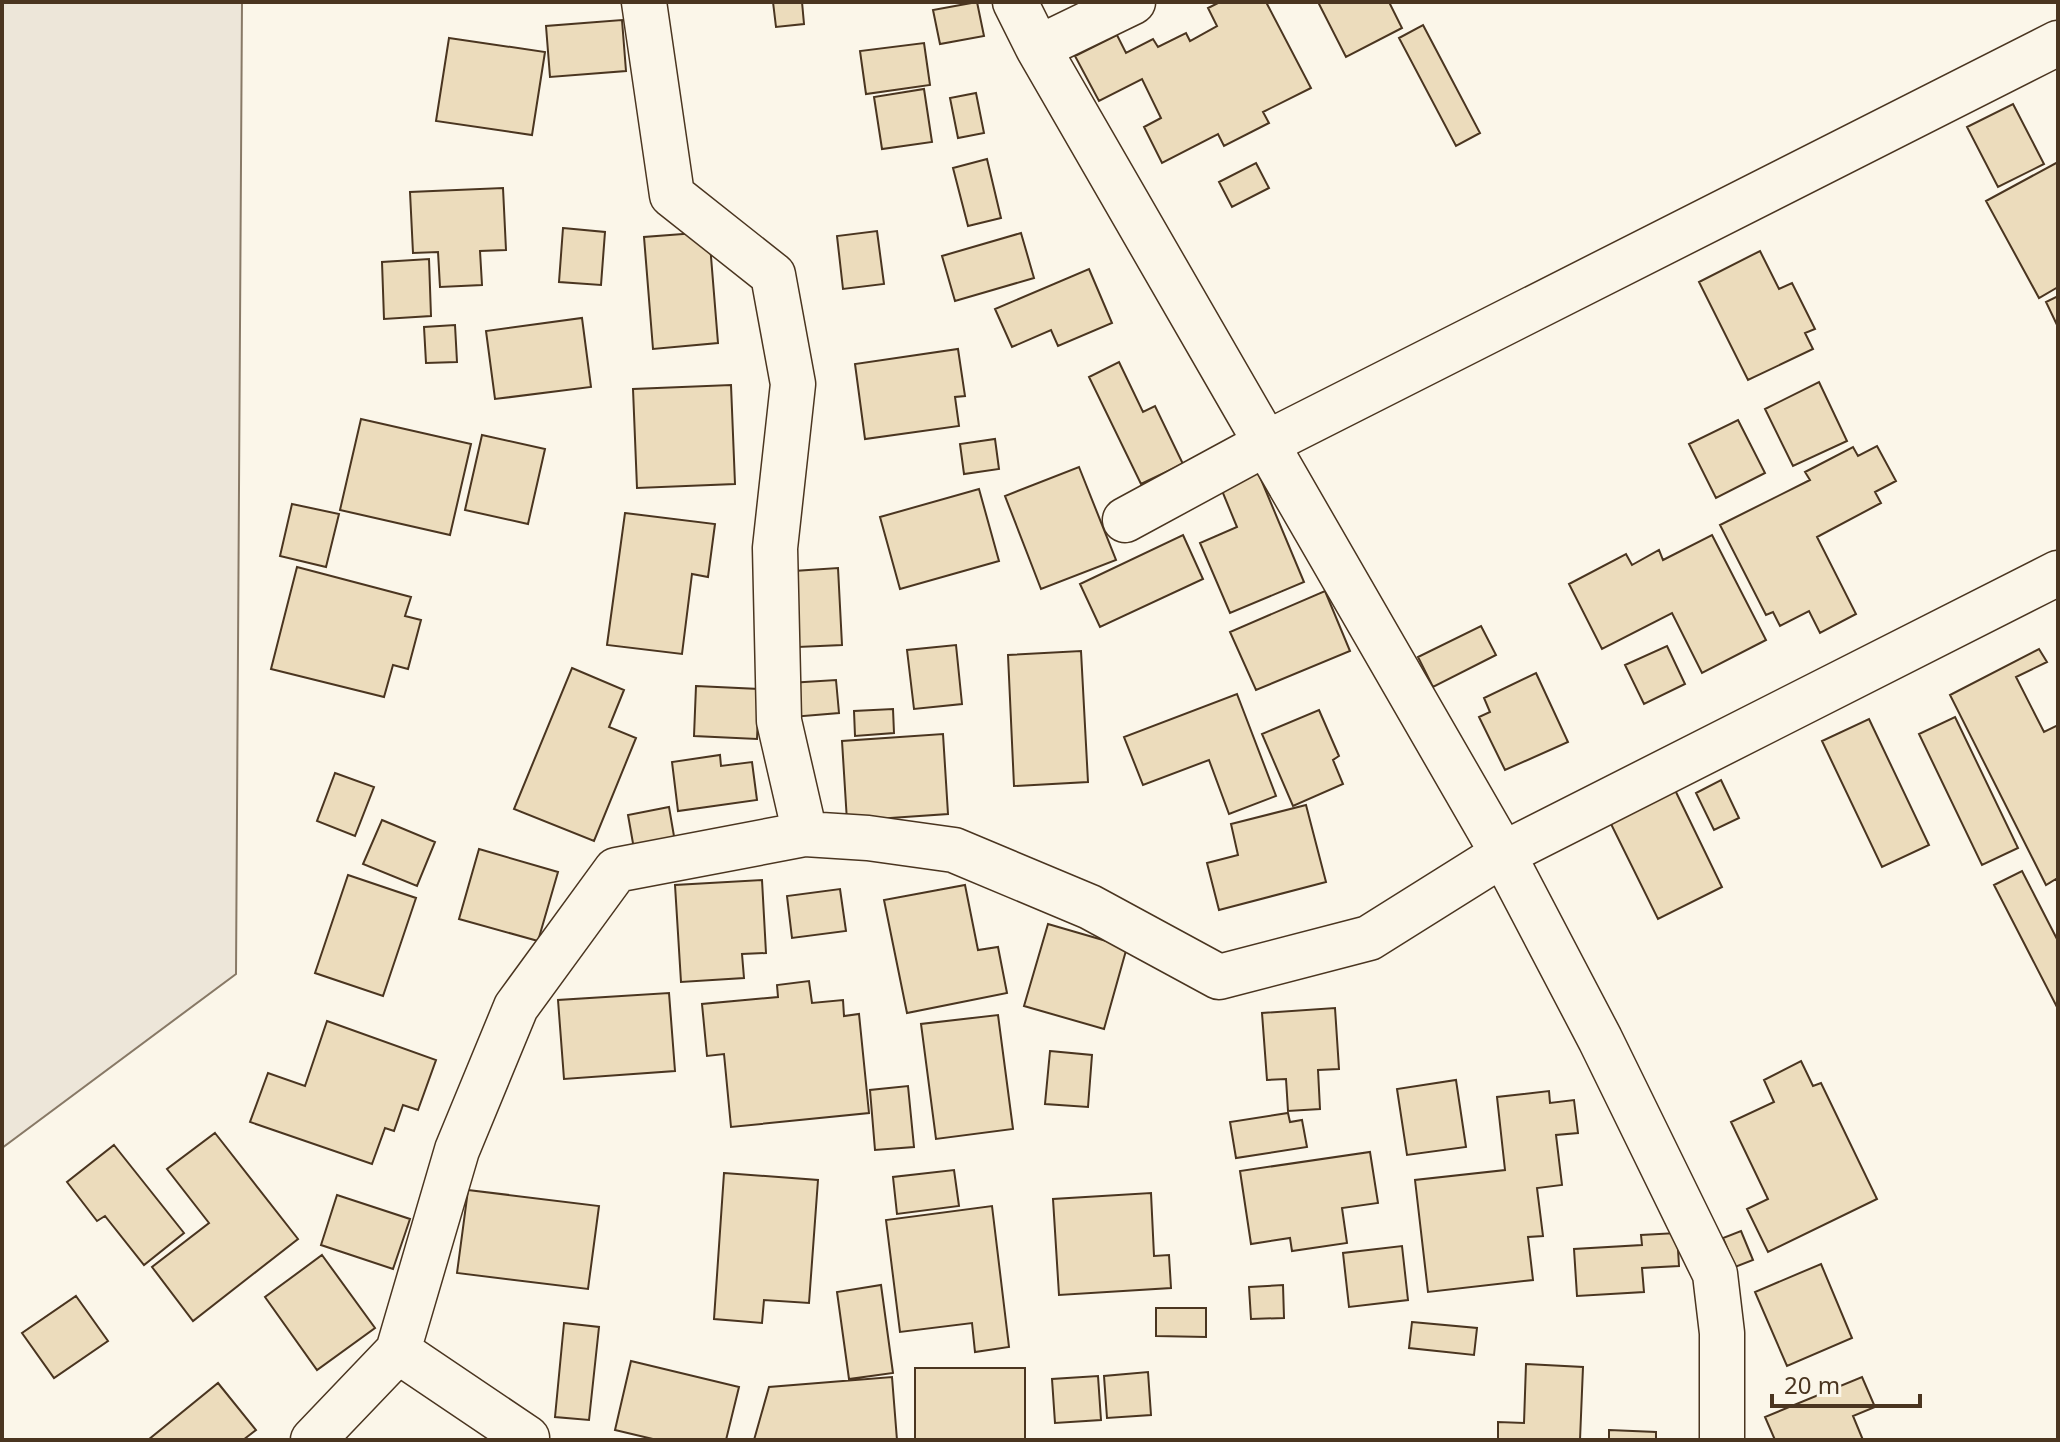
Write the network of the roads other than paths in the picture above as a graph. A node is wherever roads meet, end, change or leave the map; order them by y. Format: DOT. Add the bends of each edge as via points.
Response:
graph roads {
  1 [pos="644,2"];
  2 [pos="1015,2"];
  3 [pos="1133,2"];
  4 [pos="2058,43"];
  5 [pos="1038,48"];
  6 [pos="1267,443"];
  7 [pos="1125,520"];
  8 [pos="2058,573"];
  9 [pos="805,834"];
  10 [pos="1503,854"];
  11 [pos="398,1351"];
  12 [pos="527,1438"];
  13 [pos="313,1440"];
  14 [pos="1722,1440"];
  1 -- 9 [label="street" via="672,195 773,275 793,384 775,548 779,721"];
  2 -- 5 [label="street"];
  3 -- 5 [label="street"];
  4 -- 6 [label="street"];
  5 -- 6 [label="street"];
  6 -- 7 [label="street"];
  6 -- 10 [label="street"];
  8 -- 10 [label="street"];
  9 -- 10 [label="street" via="954,850 1090,907 1219,977 1369,938"];
  9 -- 11 [label="street" via="616,870 516,1007 457,1150"];
  10 -- 14 [label="street" via="1715,1274 1722,1333"];
  11 -- 12 [label="street"];
  11 -- 13 [label="street"];
}
